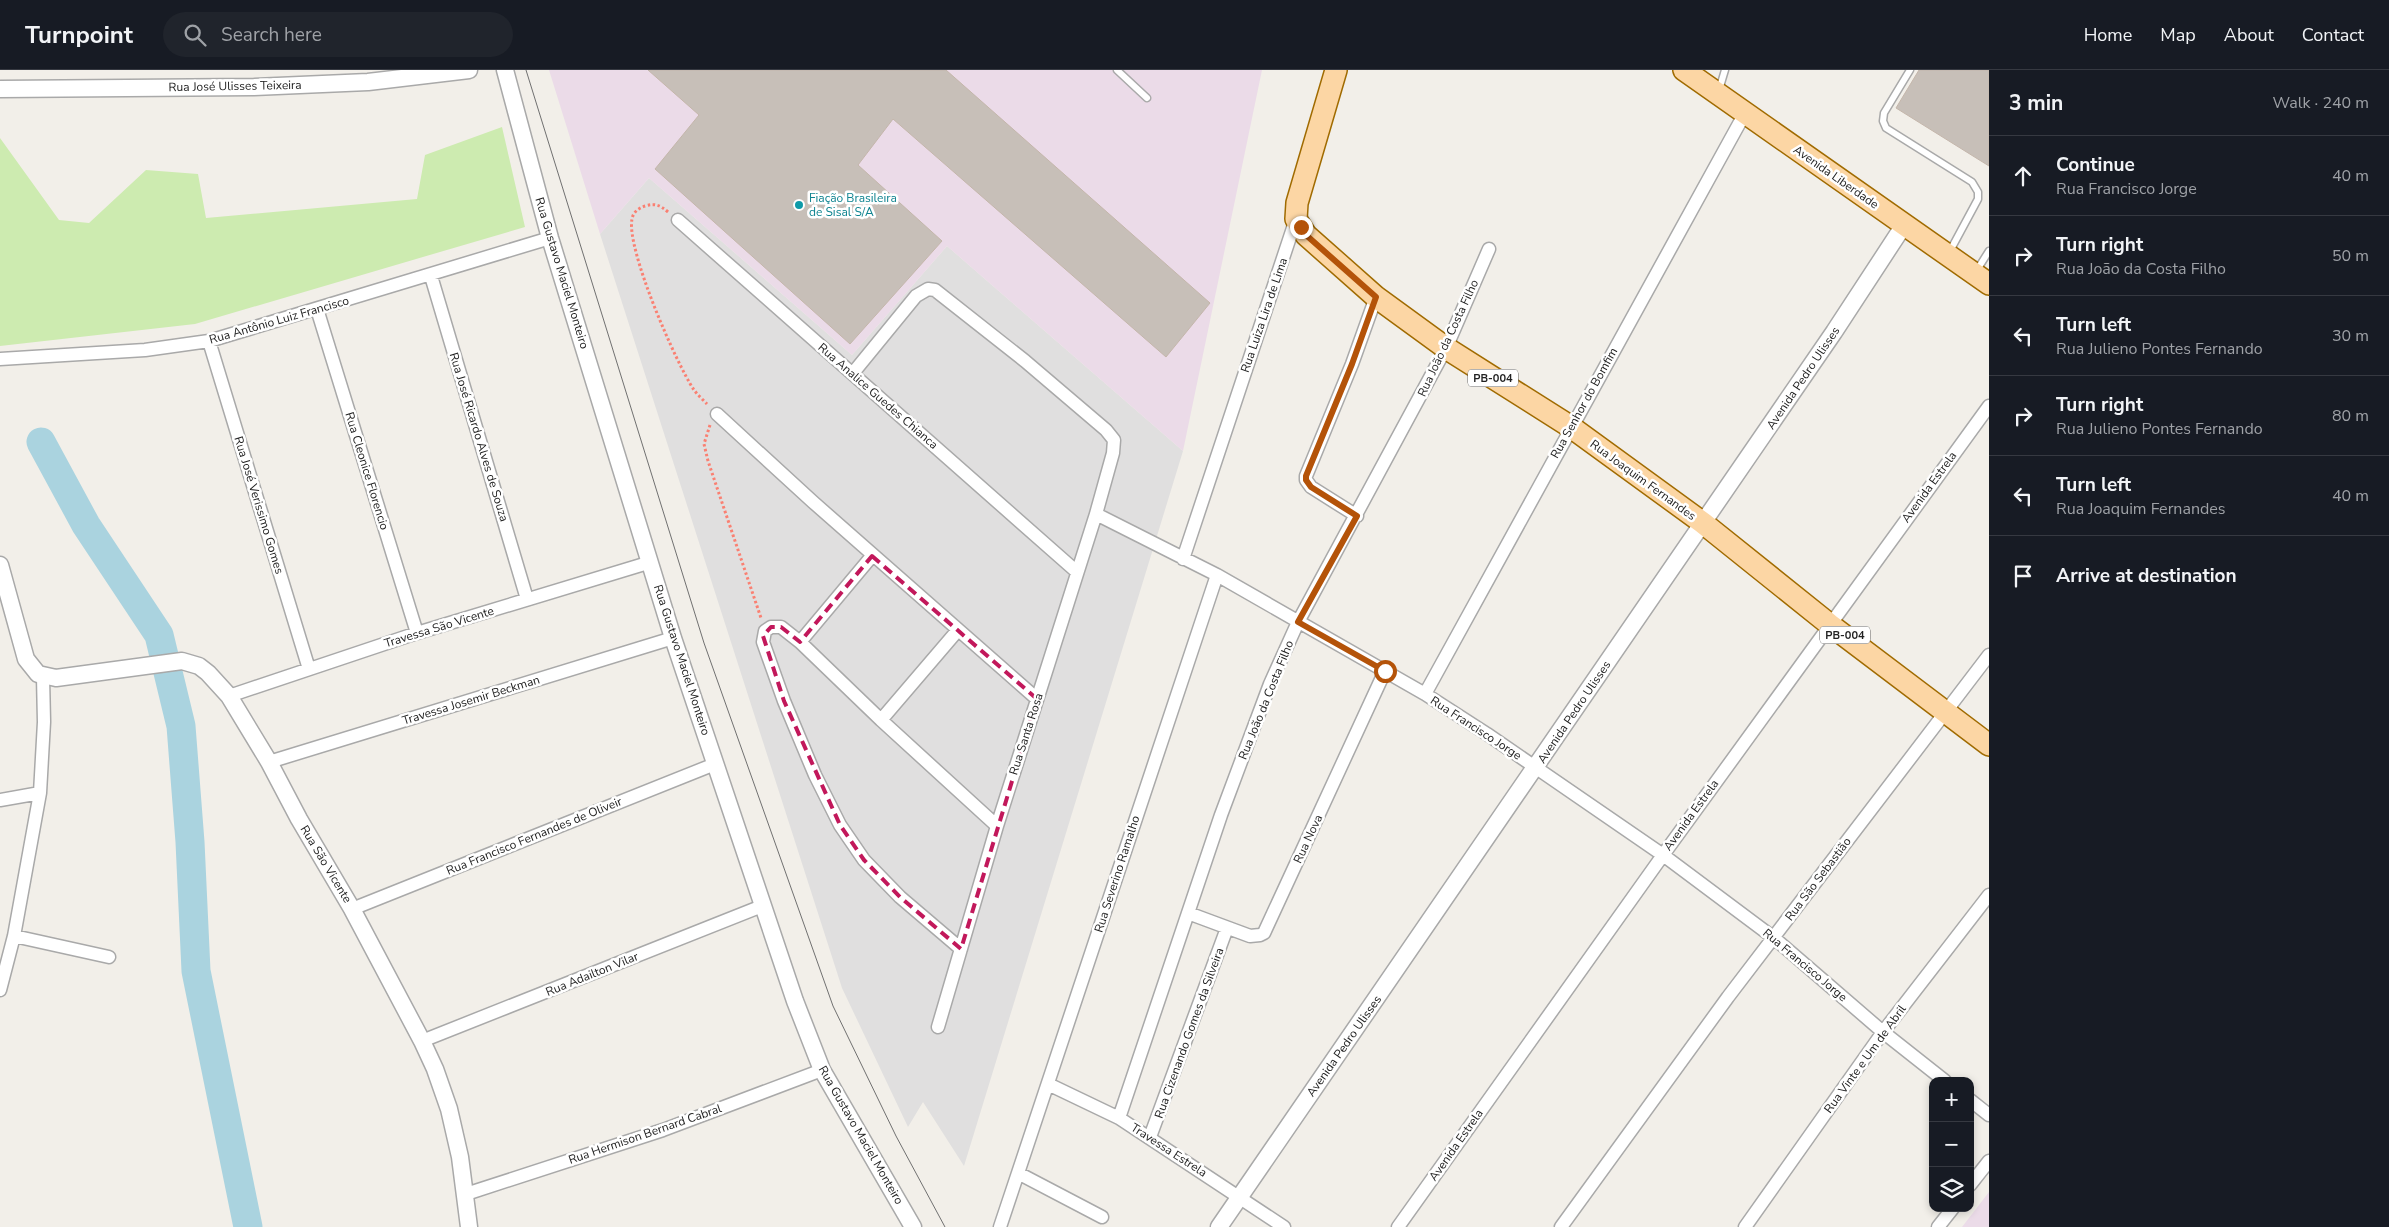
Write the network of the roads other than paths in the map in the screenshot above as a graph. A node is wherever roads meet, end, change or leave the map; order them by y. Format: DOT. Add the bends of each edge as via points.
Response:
graph roads {
  1 [pos="469,70"];
  2 [pos="505,70"];
  3 [pos="1116,70"];
  4 [pos="1336,70"];
  5 [pos="1684,70"];
  6 [pos="1725,70"];
  7 [pos="1910,70"];
  8 [pos="366,76"];
  9 [pos="0,89"];
  10 [pos="1718,94"];
  11 [pos="1147,98"];
  12 [pos="1745,113"];
  13 [pos="1296,219"];
  14 [pos="678,220"];
  15 [pos="1904,225"];
  16 [pos="550,238"];
  17 [pos="1489,249"];
  18 [pos="1989,250"];
  19 [pos="1947,256"];
  20 [pos="431,276"];
  21 [pos="1982,279"];
  22 [pos="1376,297"];
  23 [pos="317,309"];
  24 [pos="209,341"];
  25 [pos="1446,348"];
  26 [pos="0,359"];
  27 [pos="853,373"];
  28 [pos="1989,406"];
  29 [pos="717,414"];
  30 [pos="1571,427"];
  31 [pos="1096,514"];
  32 [pos="1357,516"];
  33 [pos="1703,523"];
  34 [pos="872,556"];
  35 [pos="1183,559"];
  36 [pos="650,562"];
  37 [pos="0,565"];
  38 [pos="1077,572"];
  39 [pos="1217,576"];
  40 [pos="2,584"];
  41 [pos="527,599"];
  42 [pos="1298,622"];
  43 [pos="1829,624"];
  44 [pos="958,630"];
  45 [pos="417,633"];
  46 [pos="673,638"];
  47 [pos="800,642"];
  48 [pos="1989,655"];
  49 [pos="309,669"];
  50 [pos="1385,671"];
  51 [pos="43,677"];
  52 [pos="1425,694"];
  53 [pos="229,696"];
  54 [pos="1037,699"];
  55 [pos="1945,711"];
  56 [pos="881,720"];
  57 [pos="1989,745"];
  58 [pos="270,762"];
  59 [pos="715,764"];
  60 [pos="1536,768"];
  61 [pos="40,793"];
  62 [pos="0,800"];
  63 [pos="997,826"];
  64 [pos="1662,855"];
  65 [pos="1989,895"];
  66 [pos="762,906"];
  67 [pos="352,909"];
  68 [pos="1188,913"];
  69 [pos="1227,928"];
  70 [pos="14,936"];
  71 [pos="1774,938"];
  72 [pos="961,948"];
  73 [pos="109,957"];
  74 [pos="0,990"];
  75 [pos="938,1028"];
  76 [pos="1883,1032"];
  77 [pos="422,1041"];
  78 [pos="822,1070"];
  79 [pos="1940,1077"];
  80 [pos="1048,1084"];
  81 [pos="1974,1103"];
  82 [pos="1989,1114"];
  83 [pos="1119,1118"];
  84 [pos="1150,1137"];
  85 [pos="1989,1161"];
  86 [pos="1018,1173"];
  87 [pos="1974,1180"];
  88 [pos="466,1194"];
  89 [pos="1239,1195"];
  90 [pos="1949,1212"];
  91 [pos="1102,1217"];
  92 [pos="469,1227"];
  93 [pos="913,1227"];
  94 [pos="1000,1227"];
  95 [pos="1218,1227"];
  96 [pos="1284,1227"];
  97 [pos="1398,1227"];
  98 [pos="1561,1227"];
  99 [pos="1746,1227"];
  100 [pos="1938,1227"];
  1 -- 8 [label="street, Rua José Ulisses Teixeira"];
  2 -- 16 [label="street, Rua Gustavo Maciel Monteiro"];
  3 -- 11 [label="lane"];
  4 -- 13 [label="main road, Rua Luiza Lira de Lima" via="1297,203"];
  5 -- 10 [label="main road, Avenida Liberdade"];
  6 -- 10 [label="lane"];
  7 -- 19 [label="lane" via="1884,113 1886,128 1972,182 1978,192 1978,199"];
  8 -- 9 [label="street, Rua José Ulisses Teixeira" via="254,87"];
  10 -- 12 [label="main road, Avenida Liberdade"];
  12 -- 15 [label="main road, Avenida Liberdade"];
  12 -- 30 [label="street, Rua Senhor do Bomfim"];
  13 -- 22 [label="main road, Rua Joaquim Fernandes / PB-004" via="1306,235"];
  13 -- 35 [label="street, Rua Luiza Lira de Lima"];
  14 -- 27 [label="street, Rua Analice Guedes Chianca"];
  15 -- 19 [label="main road, Avenida Liberdade"];
  15 -- 33 [label="street, Avenida Pedro Ulisses"];
  16 -- 20 [label="street, Rua Antônio Luiz Francisco"];
  16 -- 36 [label="street, Rua Gustavo Maciel Monteiro"];
  17 -- 25 [label="street, Rua João da Costa Filho"];
  18 -- 21 [label="lane"];
  19 -- 21 [label="main road, Avenida Liberdade"];
  20 -- 23 [label="street, Rua Antônio Luiz Francisco"];
  20 -- 41 [label="street, Rua José Ricardo Alves de Souza"];
  22 -- 25 [label="main road, Rua Joaquim Fernandes / PB-004"];
  22 -- 32 [label="street" via="1306,476 1311,487"];
  23 -- 24 [label="street, Rua Antônio Luiz Francisco"];
  23 -- 45 [label="street, Rua Cleonice Florencio"];
  24 -- 26 [label="street, Rua Antônio Luiz Francisco" via="145,350"];
  24 -- 49 [label="street, Rua José Verissimo Gomes"];
  25 -- 30 [label="main road, Rua Joaquim Fernandes / PB-004"];
  25 -- 32 [label="street, Rua João da Costa Filho"];
  27 -- 31 [label="street, Rua Santa Rosa" via="916,296 928,289 935,290 1024,361 1114,440 1114,454"];
  27 -- 38 [label="street, Rua Analice Guedes Chianca"];
  28 -- 43 [label="street, Avenida Estrela"];
  29 -- 34 [label="street"];
  30 -- 33 [label="main road, Rua Joaquim Fernandes / PB-004"];
  30 -- 52 [label="street, Rua Senhor do Bomfim"];
  31 -- 35 [label="street, Rua Francisco Jorge"];
  31 -- 38 [label="street, Rua Santa Rosa"];
  32 -- 42 [label="street, Rua João da Costa Filho"];
  33 -- 43 [label="main road, Rua Joaquim Fernandes / PB-004"];
  33 -- 60 [label="street, Avenida Pedro Ulisses"];
  34 -- 44 [label="street"];
  34 -- 47 [label="street"];
  35 -- 39 [label="street, Rua Francisco Jorge"];
  36 -- 41 [label="street, Travessa São Vicente"];
  36 -- 46 [label="street, Rua Gustavo Maciel Monteiro"];
  37 -- 40 [label="street"];
  38 -- 54 [label="street, Rua Santa Rosa"];
  39 -- 42 [label="street, Rua Francisco Jorge"];
  39 -- 80 [label="street, Rua Severino Ramalho"];
  40 -- 51 [label="street" via="26,659"];
  41 -- 45 [label="street, Travessa São Vicente"];
  42 -- 50 [label="street, Rua Francisco Jorge"];
  42 -- 68 [label="street, Rua João da Costa Filho" via="1270,684"];
  43 -- 55 [label="main road, Rua Joaquim Fernandes / PB-004"];
  43 -- 64 [label="street, Avenida Estrela"];
  44 -- 54 [label="street"];
  44 -- 56 [label="street"];
  45 -- 49 [label="street, Travessa São Vicente"];
  46 -- 58 [label="street, Travessa Josemir Beckman"];
  46 -- 59 [label="street, Rua Gustavo Maciel Monteiro"];
  47 -- 56 [label="street"];
  47 -- 72 [label="street" via="781,627 765,631 763,642 814,775 840,825 864,860 900,897"];
  48 -- 55 [label="street, Rua São Sebastião"];
  49 -- 53 [label="street, Travessa São Vicente"];
  50 -- 52 [label="street, Rua Francisco Jorge"];
  50 -- 69 [label="street, Rua Nova" via="1264,933 1250,936"];
  51 -- 53 [label="street, Rua São Vicente" via="182,661 199,666"];
  51 -- 61 [label="street"];
  52 -- 60 [label="street, Rua Francisco Jorge"];
  53 -- 58 [label="street, Rua São Vicente"];
  54 -- 63 [label="street, Rua Santa Rosa"];
  55 -- 57 [label="main road, Rua Joaquim Fernandes / PB-004"];
  55 -- 71 [label="street, Rua São Sebastião"];
  56 -- 63 [label="street"];
  58 -- 67 [label="street, Rua São Vicente"];
  59 -- 66 [label="street, Rua Gustavo Maciel Monteiro"];
  59 -- 67 [label="street, Rua Francisco Fernandes de Oliveir"];
  60 -- 64 [label="street, Rua Francisco Jorge"];
  60 -- 89 [label="street, Avenida Pedro Ulisses"];
  61 -- 62 [label="street"];
  61 -- 70 [label="street"];
  63 -- 72 [label="street, Rua Santa Rosa"];
  64 -- 71 [label="street, Rua Francisco Jorge"];
  64 -- 97 [label="street, Avenida Estrela"];
  65 -- 76 [label="street, Rua Vinte e Um de Abril"];
  66 -- 77 [label="street, Rua Adailton Vilar"];
  66 -- 78 [label="street, Rua Gustavo Maciel Monteiro"];
  67 -- 77 [label="street, Rua São Vicente"];
  68 -- 69 [label="street, Rua Nova"];
  68 -- 83 [label="street, Rua João da Costa Filho"];
  69 -- 84 [label="street, Rua Cizenando Gomes da Silveira"];
  70 -- 73 [label="street"];
  70 -- 74 [label="street"];
  71 -- 76 [label="street, Rua Francisco Jorge"];
  71 -- 98 [label="street, Rua São Sebastião" via="1666,1080"];
  72 -- 75 [label="street, Rua Santa Rosa"];
  76 -- 79 [label="street, Rua Francisco Jorge"];
  76 -- 99 [label="street, Rua Vinte e Um de Abril"];
  77 -- 88 [label="street, Rua São Vicente" via="449,1109"];
  78 -- 88 [label="street, Rua Hermison Bernard Cabral" via="663,1130"];
  78 -- 93 [label="street, Rua Gustavo Maciel Monteiro"];
  80 -- 83 [label="street, Travessa Estrela"];
  80 -- 86 [label="street, Rua Severino Ramalho"];
  81 -- 82 [label="street"];
  83 -- 84 [label="street, Travessa Estrela"];
  84 -- 89 [label="street, Travessa Estrela"];
  85 -- 87 [label="street"];
  86 -- 91 [label="street"];
  86 -- 94 [label="street, Rua Severino Ramalho"];
  88 -- 92 [label="street, Rua São Vicente"];
  89 -- 95 [label="street, Avenida Pedro Ulisses"];
  89 -- 96 [label="street, Travessa Estrela"];
  90 -- 100 [label="street"];
}
